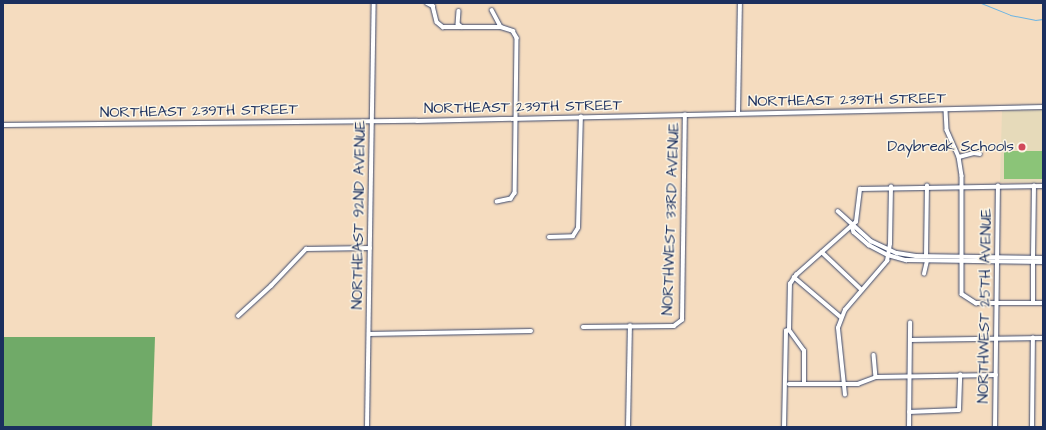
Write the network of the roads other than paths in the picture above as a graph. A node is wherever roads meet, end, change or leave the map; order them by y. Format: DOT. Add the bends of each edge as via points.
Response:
graph roads {
  1 [pos="374,3"];
  2 [pos="427,3"];
  3 [pos="740,3"];
  4 [pos="492,10"];
  5 [pos="458,11"];
  6 [pos="462,27"];
  7 [pos="501,27"];
  8 [pos="1043,108"];
  9 [pos="946,110"];
  10 [pos="738,114"];
  11 [pos="686,115"];
  12 [pos="581,117"];
  13 [pos="516,119"];
  14 [pos="372,121"];
  15 [pos="3,125"];
  16 [pos="980,154"];
  17 [pos="959,157"];
  18 [pos="927,186"];
  19 [pos="963,186"];
  20 [pos="998,186"];
  21 [pos="1034,186"];
  22 [pos="1043,186"];
  23 [pos="891,187"];
  24 [pos="497,202"];
  25 [pos="838,211"];
  26 [pos="852,226"];
  27 [pos="549,237"];
  28 [pos="370,248"];
  29 [pos="822,252"];
  30 [pos="889,253"];
  31 [pos="926,256"];
  32 [pos="1033,258"];
  33 [pos="1043,258"];
  34 [pos="961,259"];
  35 [pos="997,260"];
  36 [pos="927,261"];
  37 [pos="1033,262"];
  38 [pos="1043,262"];
  39 [pos="924,274"];
  40 [pos="794,277"];
  41 [pos="862,290"];
  42 [pos="997,303"];
  43 [pos="1033,303"];
  44 [pos="1043,303"];
  45 [pos="238,316"];
  46 [pos="841,317"];
  47 [pos="910,322"];
  48 [pos="630,326"];
  49 [pos="583,327"];
  50 [pos="789,330"];
  51 [pos="531,331"];
  52 [pos="369,334"];
  53 [pos="1033,338"];
  54 [pos="1043,338"];
  55 [pos="996,339"];
  56 [pos="910,340"];
  57 [pos="874,355"];
  58 [pos="960,375"];
  59 [pos="996,375"];
  60 [pos="909,376"];
  61 [pos="876,377"];
  62 [pos="842,383"];
  63 [pos="789,384"];
  64 [pos="804,384"];
  65 [pos="845,395"];
  66 [pos="909,412"];
  67 [pos="367,427"];
  68 [pos="628,427"];
  69 [pos="784,427"];
  70 [pos="909,427"];
  71 [pos="995,427"];
  72 [pos="1032,427"];
  1 -- 14 [label="street, NORTHEAST 92ND AVENUE"];
  2 -- 6 [label="street" via="433,6 440,26"];
  3 -- 10 [label="street"];
  4 -- 7 [label="street"];
  5 -- 6 [label="street" via="458,24"];
  6 -- 7 [label="street"];
  7 -- 13 [label="street" via="513,30 517,38"];
  8 -- 9 [label="street, NORTHEAST 239TH STREET"];
  9 -- 10 [label="street, NORTHEAST 239TH STREET"];
  9 -- 17 [label="street" via="947,130"];
  10 -- 11 [label="street, NORTHEAST 239TH STREET"];
  11 -- 12 [label="street, NORTHEAST 239TH STREET"];
  11 -- 48 [label="street, NORTHWEST 33RD AVENUE" via="682,316 679,323"];
  12 -- 13 [label="street, NORTHEAST 239TH STREET"];
  12 -- 27 [label="street" via="578,228 573,236"];
  13 -- 14 [label="street, NORTHEAST 239TH STREET"];
  13 -- 24 [label="street" via="515,193 511,199"];
  14 -- 15 [label="street, NORTHEAST 239TH STREET"];
  14 -- 28 [label="street, NORTHEAST 92ND AVENUE"];
  16 -- 17 [label="street"];
  17 -- 19 [label="street"];
  18 -- 19 [label="street"];
  18 -- 23 [label="street"];
  18 -- 31 [label="street"];
  19 -- 20 [label="street"];
  19 -- 34 [label="street"];
  20 -- 21 [label="street"];
  20 -- 35 [label="street, NORTHWEST 25TH AVENUE"];
  21 -- 22 [label="street"];
  21 -- 32 [label="street"];
  23 -- 26 [label="street" via="860,189 858,218"];
  23 -- 30 [label="street"];
  25 -- 26 [label="street"];
  26 -- 29 [label="street"];
  26 -- 30 [label="street" via="858,236"];
  28 -- 45 [label="street" via="306,250 275,283"];
  28 -- 52 [label="street, NORTHEAST 92ND AVENUE"];
  29 -- 40 [label="street"];
  29 -- 41 [label="street"];
  30 -- 31 [label="street"];
  30 -- 36 [label="street"];
  30 -- 41 [label="street" via="882,269"];
  31 -- 34 [label="street"];
  32 -- 33 [label="street"];
  32 -- 35 [label="street"];
  34 -- 35 [label="street"];
  34 -- 36 [label="street"];
  34 -- 42 [label="street" via="961,289 966,298 976,303"];
  35 -- 37 [label="street"];
  35 -- 42 [label="street, NORTHWEST 25TH AVENUE"];
  36 -- 39 [label="street"];
  37 -- 38 [label="street"];
  37 -- 43 [label="street"];
  40 -- 46 [label="street"];
  40 -- 50 [label="street" via="791,282"];
  41 -- 46 [label="street"];
  42 -- 43 [label="street"];
  42 -- 55 [label="street, NORTHWEST 25TH AVENUE"];
  43 -- 44 [label="street"];
  46 -- 62 [label="street" via="838,331 842,349"];
  47 -- 56 [label="street"];
  48 -- 49 [label="street"];
  48 -- 68 [label="street"];
  50 -- 64 [label="street" via="804,352"];
  50 -- 69 [label="street" via="786,331"];
  51 -- 52 [label="street"];
  52 -- 67 [label="street, NORTHEAST 92ND AVENUE"];
  53 -- 54 [label="street"];
  53 -- 55 [label="street"];
  53 -- 72 [label="street"];
  55 -- 56 [label="street"];
  55 -- 59 [label="street, NORTHWEST 25TH AVENUE"];
  56 -- 60 [label="street"];
  57 -- 61 [label="street"];
  58 -- 59 [label="street"];
  58 -- 60 [label="street"];
  58 -- 66 [label="street" via="958,411"];
  59 -- 71 [label="street, NORTHWEST 25TH AVENUE"];
  60 -- 61 [label="street"];
  60 -- 66 [label="street"];
  61 -- 62 [label="street" via="858,384"];
  62 -- 64 [label="street"];
  62 -- 65 [label="street"];
  63 -- 64 [label="street"];
  66 -- 70 [label="street"];
}
